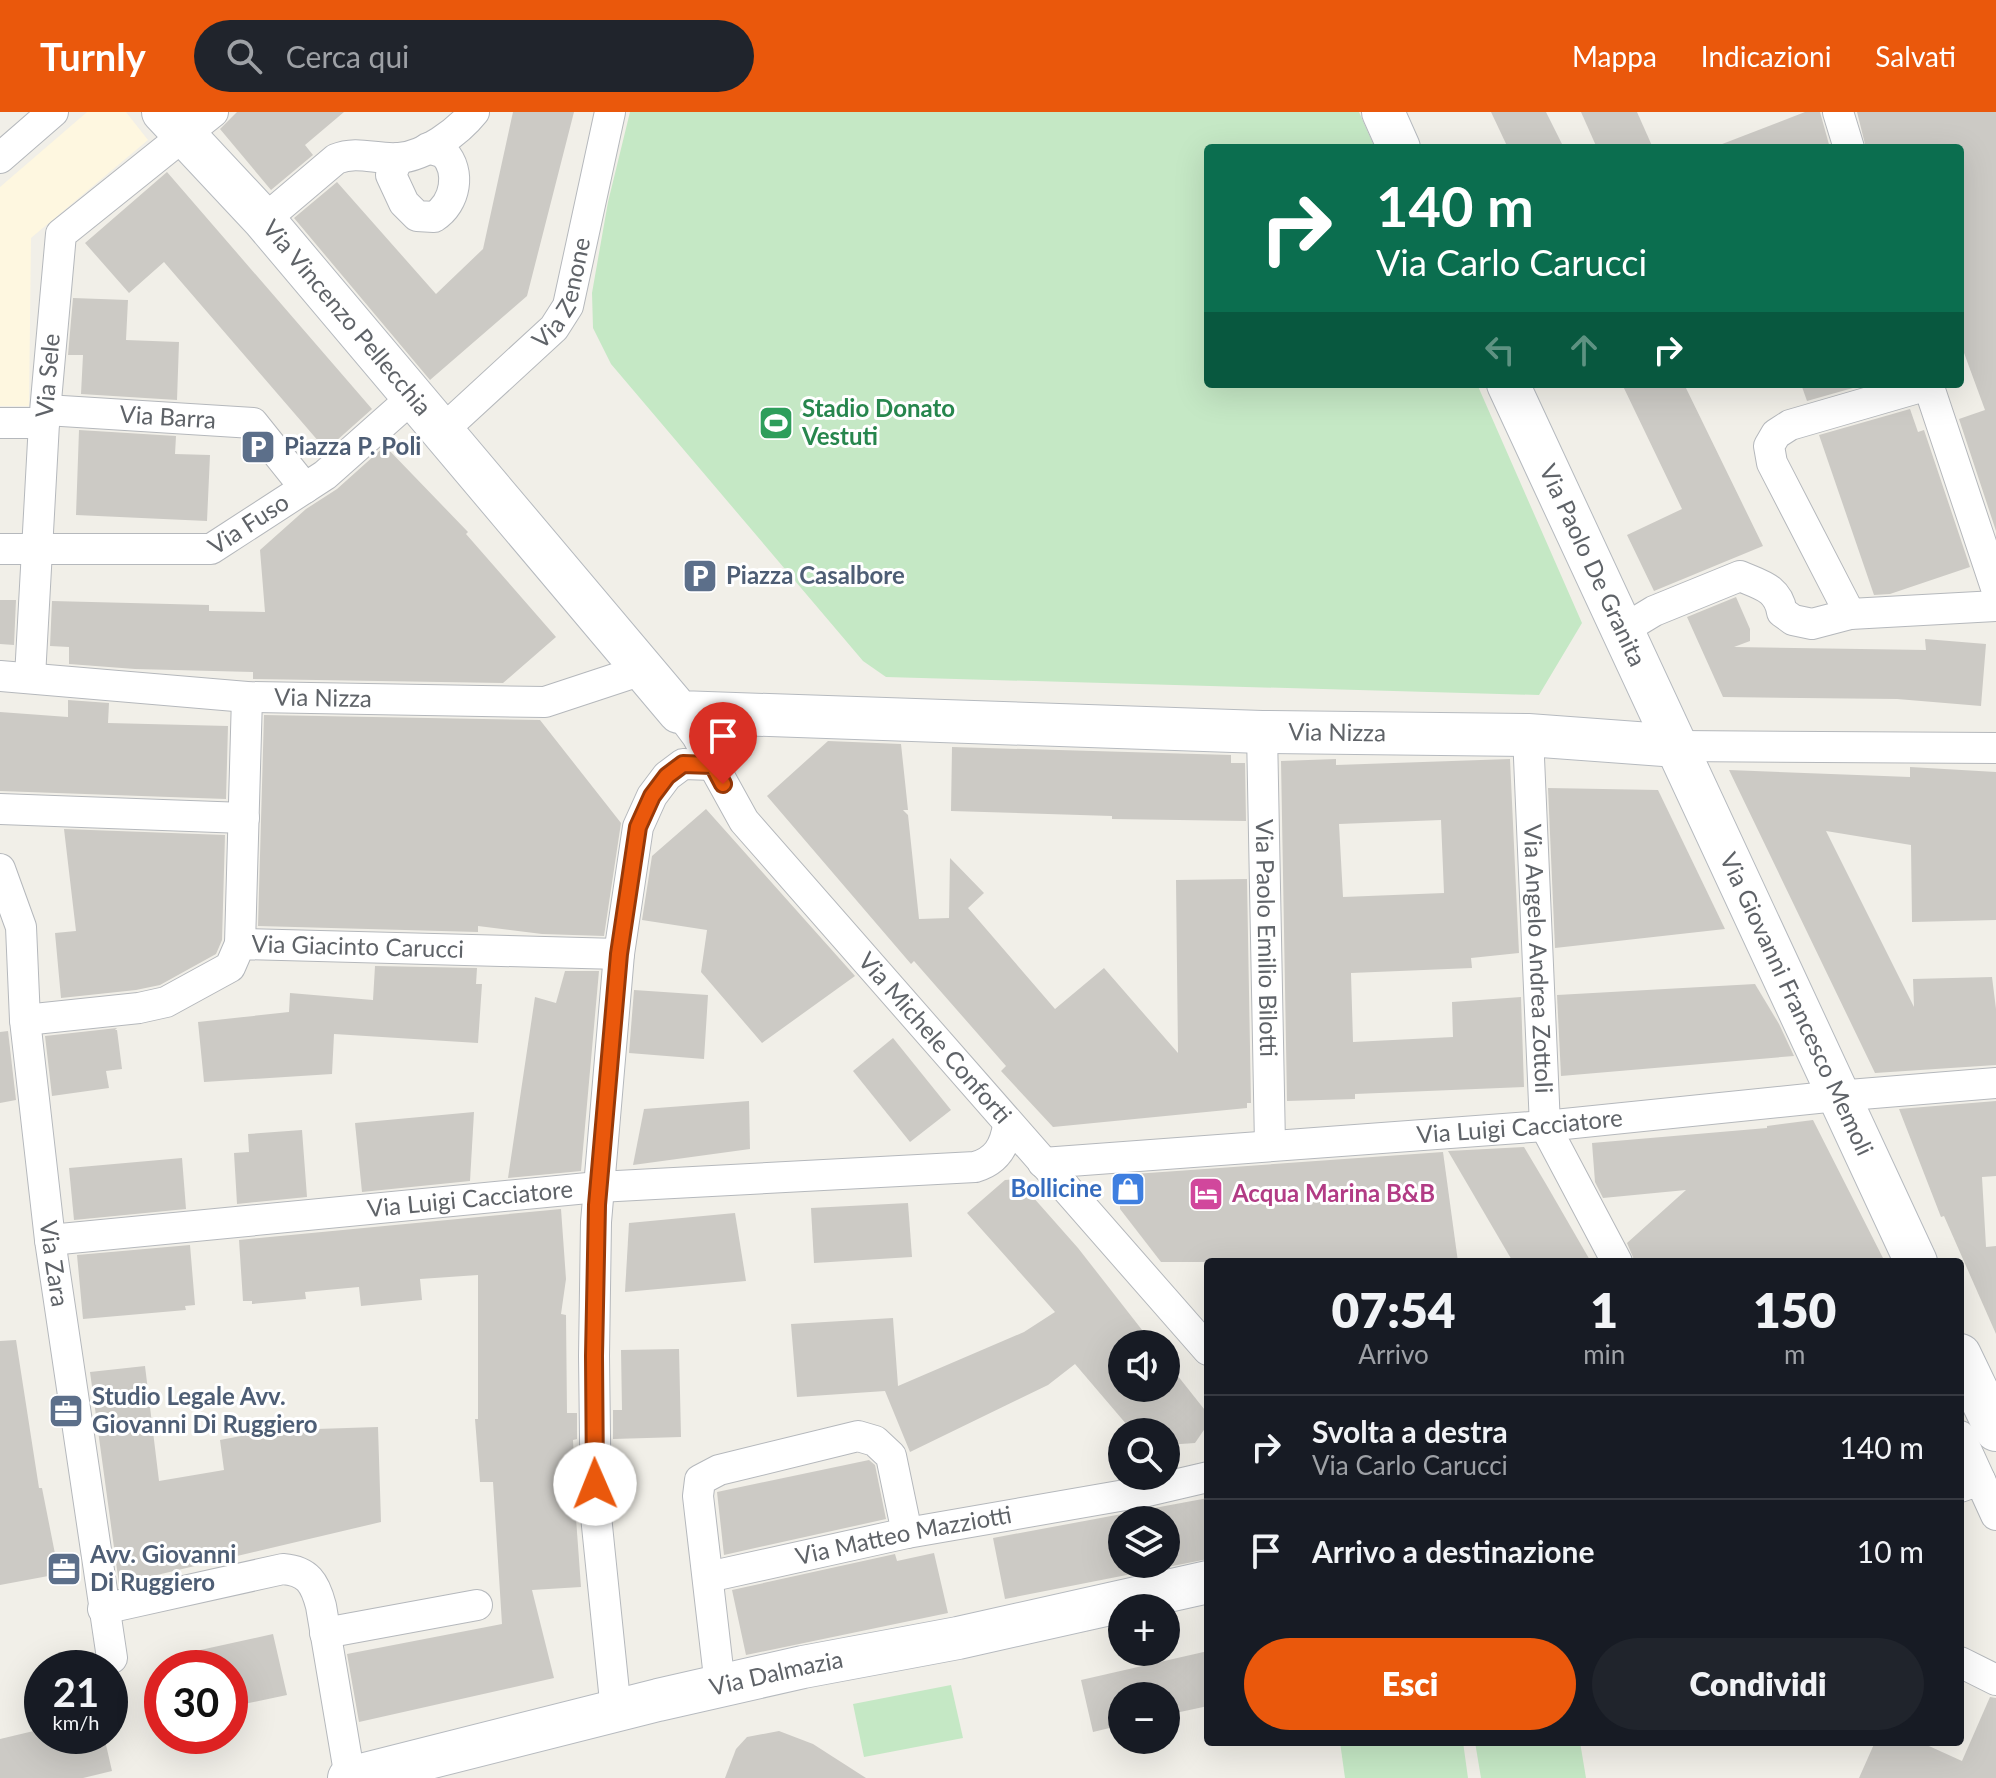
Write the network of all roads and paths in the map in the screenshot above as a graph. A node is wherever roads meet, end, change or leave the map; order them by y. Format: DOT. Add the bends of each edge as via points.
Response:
graph roads {
  1 [pos="53,112"];
  2 [pos="474,112"];
  3 [pos="610,112"];
  4 [pos="1383,112"];
  5 [pos="1838,112"];
  6 [pos="187,120"];
  7 [pos="1397,144"];
  8 [pos="1848,144"];
  9 [pos="428,148"];
  10 [pos="0,158"];
  11 [pos="398,158"];
  12 [pos="264,220"];
  13 [pos="1510,388"];
  14 [pos="1918,388"];
  15 [pos="1929,388"];
  16 [pos="414,396"];
  17 [pos="45,416"];
  18 [pos="0,423"];
  19 [pos="442,431"];
  20 [pos="305,488"];
  21 [pos="0,549"];
  22 [pos="39,549"];
  23 [pos="1996,588"];
  24 [pos="1996,606"];
  25 [pos="1850,614"];
  26 [pos="1621,631"];
  27 [pos="642,670"];
  28 [pos="0,676"];
  29 [pos="30,677"];
  30 [pos="247,697"];
  31 [pos="679,712"];
  32 [pos="1262,732"];
  33 [pos="1528,735"];
  34 [pos="1677,746"];
  35 [pos="1996,748"];
  36 [pos="713,765"];
  37 [pos="0,809"];
  38 [pos="244,829"];
  39 [pos="0,869"];
  40 [pos="240,944"];
  41 [pos="619,954"];
  42 [pos="25,1020"];
  43 [pos="1996,1083"];
  44 [pos="1837,1096"];
  45 [pos="1008,1125"];
  46 [pos="1545,1126"];
  47 [pos="1270,1145"];
  48 [pos="1043,1163"];
  49 [pos="598,1187"];
  50 [pos="50,1240"];
  51 [pos="1615,1258"];
  52 [pos="1914,1258"];
  53 [pos="1204,1345"];
  54 [pos="1964,1369"];
  55 [pos="1980,1424"];
  56 [pos="1204,1478"];
  57 [pos="1970,1483"];
  58 [pos="1996,1515"];
  59 [pos="907,1533"];
  60 [pos="708,1577"];
  61 [pos="1204,1583"];
  62 [pos="477,1605"];
  63 [pos="103,1609"];
  64 [pos="325,1633"];
  65 [pos="111,1650"];
  66 [pos="1964,1664"];
  67 [pos="1996,1680"];
  68 [pos="720,1686"];
  69 [pos="616,1711"];
  70 [pos="456,1766"];
  71 [pos="349,1778"];
  1 -- 10 [label="street"];
  2 -- 9 [label="street"];
  3 -- 19 [label="street, Via Zenone" via="568,306 554,328"];
  4 -- 7 [label="main road"];
  5 -- 8 [label="street"];
  6 -- 12 [label="main road, Via Vincenzo Pellecchia"];
  6 -- 17 [label="street, Via Sele" via="61,234"];
  9 -- 11 [label="street"];
  9 -- 11 [label="street" via="444,153 454,170 451,196 434,217 417,216 404,203 391,175"];
  11 -- 12 [label="street" via="348,154 336,159"];
  12 -- 16 [label="main road, Via Vincenzo Pellecchia"];
  13 -- 26 [label="main road, Via Paolo De Granita"];
  14 -- 25 [label="street" via="1790,425 1769,446 1772,463"];
  15 -- 23 [label="street"];
  16 -- 19 [label="main road, Via Vincenzo Pellecchia"];
  16 -- 20 [label="street, Via Fuso"];
  17 -- 18 [label="street, Via Barra"];
  17 -- 20 [label="street, Via Barra" via="253,423"];
  17 -- 22 [label="street, Via Sele"];
  19 -- 27 [label="main road, Via Vincenzo Pellecchia"];
  20 -- 22 [label="street, Via Fuso" via="211,549"];
  21 -- 22 [label="street, Via Fuso"];
  22 -- 29 [label="street, Via Sele"];
  24 -- 25 [label="street"];
  25 -- 26 [label="street" via="1812,624 1793,620 1765,586 1740,576 1654,611"];
  26 -- 34 [label="main road, Via Paolo De Granita"];
  27 -- 30 [label="street, Via Nizza" via="545,702"];
  27 -- 31 [label="main road, Via Vincenzo Pellecchia"];
  28 -- 29 [label="street, Via Nizza"];
  29 -- 30 [label="street, Via Nizza"];
  30 -- 38 [label="street"];
  31 -- 32 [label="main road, Via Nizza"];
  31 -- 36 [label="street, Via Michele Conforti"];
  32 -- 33 [label="main road, Via Nizza"];
  32 -- 47 [label="street, Via Paolo Emilio Bilotti"];
  33 -- 34 [label="main road, Via Nizza"];
  33 -- 46 [label="street, Via Angelo Andrea Zottoli"];
  34 -- 35 [label="street, Via Nizza"];
  34 -- 44 [label="main road, Via Giovanni Francesco Memoli"];
  36 -- 41 [label="street" via="683,764 652,796 638,827"];
  36 -- 45 [label="street, Via Michele Conforti" via="744,821"];
  37 -- 38 [label="street"];
  38 -- 40 [label="street"];
  39 -- 42 [label="street, Via Zara" via="21,927"];
  40 -- 41 [label="street, Via Giacinto Carucci"];
  40 -- 42 [label="street, Via Giacinto Carucci" via="230,967 166,1002"];
  41 -- 49 [label="street"];
  42 -- 50 [label="street, Via Zara"];
  43 -- 44 [label="street, Via Luigi Cacciatore"];
  44 -- 46 [label="street, Via Luigi Cacciatore"];
  44 -- 52 [label="main road, Via Giovanni Francesco Memoli"];
  45 -- 48 [label="street, Via Michele Conforti"];
  45 -- 49 [label="street, Via Luigi Cacciatore" via="999,1151 989,1163 975,1167"];
  46 -- 47 [label="street, Via Luigi Cacciatore"];
  46 -- 51 [label="street, Via Angelo Andrea Zottoli"];
  47 -- 48 [label="street, Via Luigi Cacciatore"];
  48 -- 53 [label="street, Via Michele Conforti"];
  49 -- 50 [label="street, Via Luigi Cacciatore"];
  49 -- 69 [label="street" via="596,1516"];
  50 -- 63 [label="street, Via Zara"];
  54 -- 55 [label="main road"];
  55 -- 57 [label="street"];
  56 -- 59 [label="street, Via Matteo Mazziotti"];
  57 -- 58 [label="street"];
  59 -- 60 [label="street, Via Matteo Mazziotti"];
  59 -- 60 [label="street" via="891,1456 875,1441 858,1436 719,1470 700,1480"];
  60 -- 68 [label="street"];
  61 -- 68 [label="main road, Via Dalmazia"];
  62 -- 64 [label="street"];
  63 -- 64 [label="street" via="298,1570 318,1594"];
  63 -- 65 [label="street, Via Zara"];
  64 -- 71 [label="street"];
  66 -- 67 [label="street"];
  68 -- 69 [label="main road, Via Dalmazia"];
  69 -- 70 [label="main road, Via Dalmazia"];
  70 -- 71 [label="main road, Via Dalmazia"];
}
